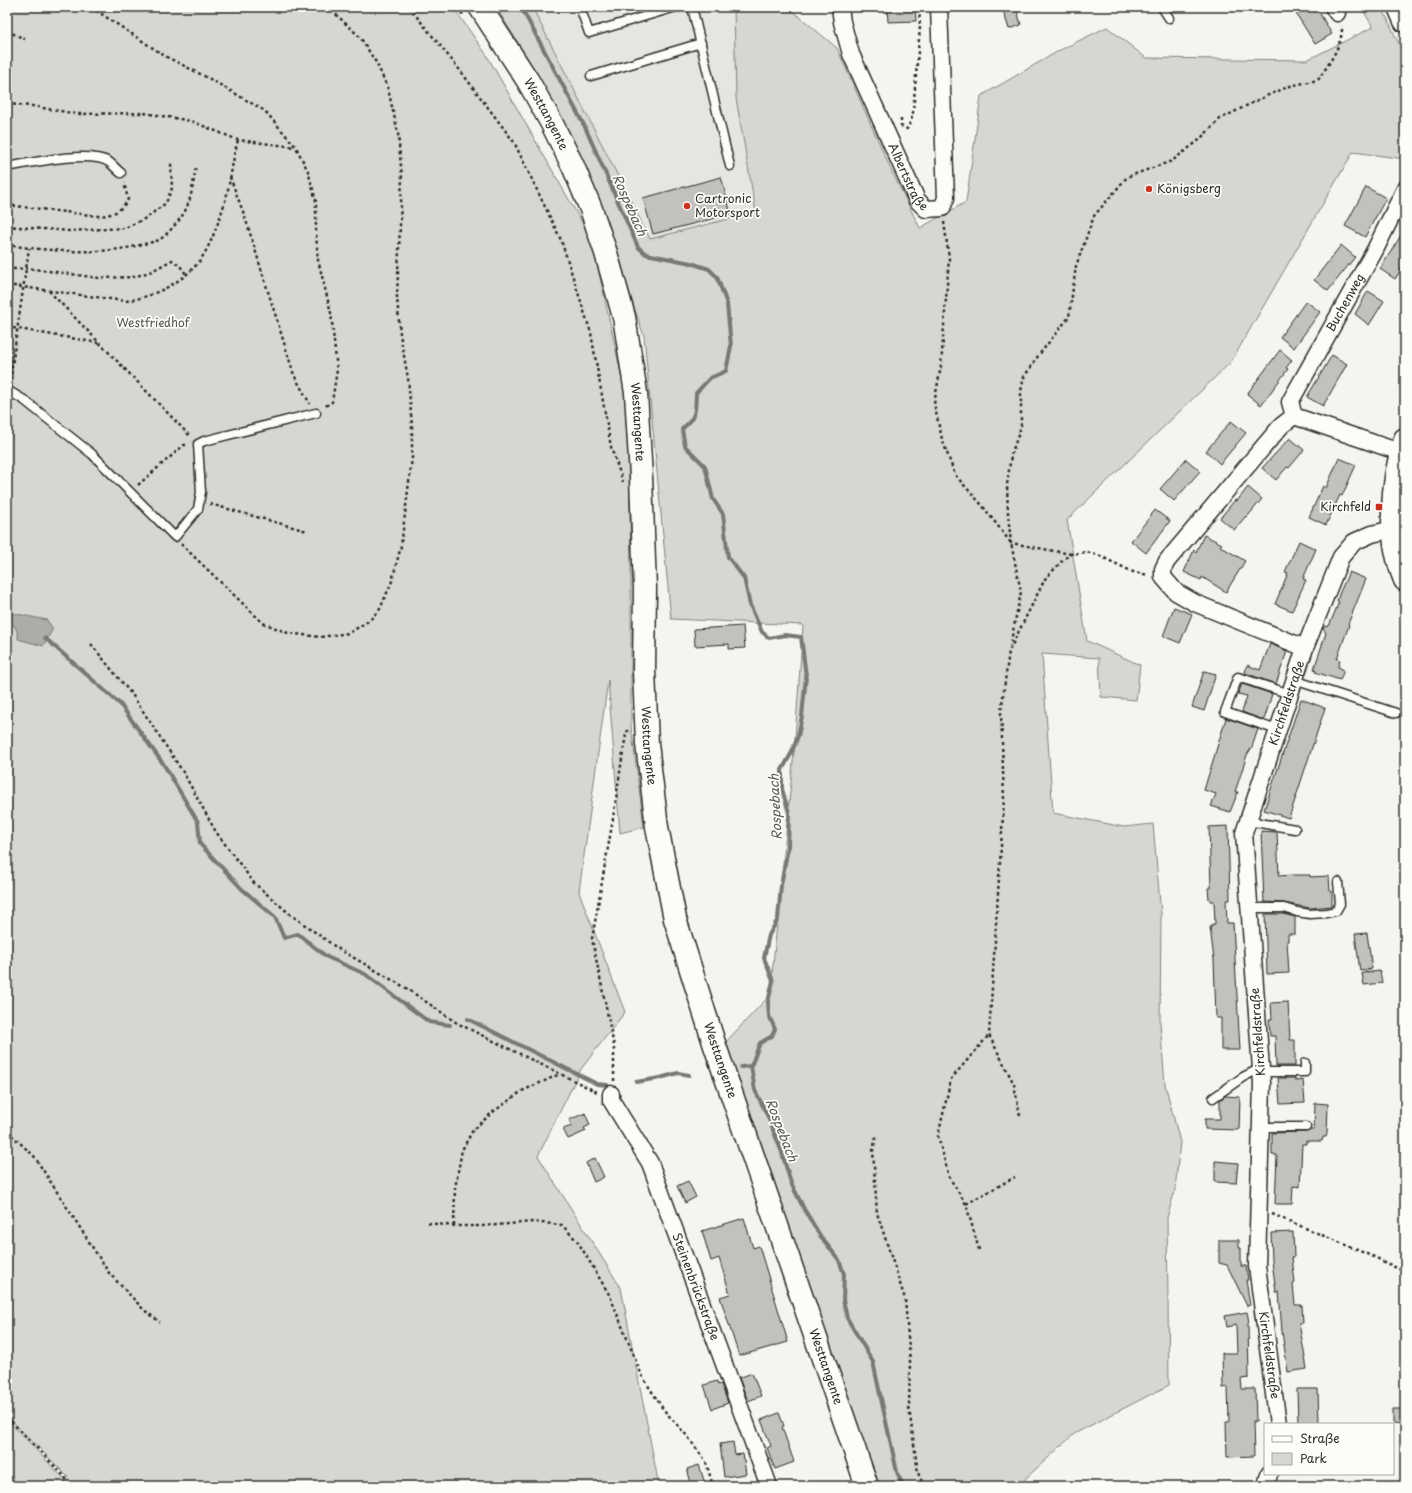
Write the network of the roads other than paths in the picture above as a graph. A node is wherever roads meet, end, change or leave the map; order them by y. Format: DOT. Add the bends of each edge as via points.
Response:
graph roads {
  1 [pos="480,7"];
  2 [pos="580,7"];
  3 [pos="676,7"];
  4 [pos="692,7"];
  5 [pos="840,7"];
  6 [pos="939,7"];
  7 [pos="1162,7"];
  8 [pos="667,9"];
  9 [pos="1169,18"];
  10 [pos="701,43"];
  11 [pos="591,76"];
  12 [pos="730,166"];
  13 [pos="7,167"];
  14 [pos="121,173"];
  15 [pos="1405,188"];
  16 [pos="8,391"];
  17 [pos="316,413"];
  18 [pos="1294,416"];
  19 [pos="1402,457"];
  20 [pos="1393,529"];
  21 [pos="1405,580"];
  22 [pos="1304,648"];
  23 [pos="1292,687"];
  24 [pos="1396,713"];
  25 [pos="1278,730"];
  26 [pos="1248,821"];
  27 [pos="1295,829"];
  28 [pos="1338,882"];
  29 [pos="1249,908"];
  30 [pos="1305,1063"];
  31 [pos="1261,1070"];
  32 [pos="611,1097"];
  33 [pos="1213,1098"];
  34 [pos="1261,1127"];
  35 [pos="1306,1127"];
  36 [pos="1278,1423"];
  37 [pos="1269,1475"];
  38 [pos="769,1486"];
  39 [pos="867,1486"];
  40 [pos="1266,1486"];
  1 -- 39 [label="main road, Westtangente" via="528,81 573,166 606,253 624,317 636,393 641,477 647,744 657,827 674,919"];
  2 -- 8 [label="lane" via="589,33"];
  3 -- 8 [label="lane"];
  4 -- 10 [label="lane"];
  5 -- 6 [label="street, Albertstraße" via="851,54 917,200 926,209 942,208 946,198"];
  7 -- 9 [label="lane"];
  10 -- 11 [label="lane"];
  10 -- 12 [label="lane"];
  13 -- 14 [label="lane" via="62,158 91,158 108,162"];
  15 -- 18 [label="street, Buchenweg" via="1376,250 1290,402"];
  16 -- 17 [label="lane" via="24,400 92,454 175,537 198,509 200,502 202,492 198,444"];
  18 -- 19 [label="street" via="1388,448"];
  18 -- 22 [label="street, Kirchfeldstraße" via="1281,426 1166,561 1163,577 1176,592 1195,603"];
  19 -- 20 [label="main road"];
  20 -- 21 [label="main road" via="1400,569"];
  20 -- 22 [label="street, Kirchfeldstraße" via="1354,542 1341,557"];
  22 -- 23 [label="street, Kirchfeldstraße"];
  23 -- 24 [label="lane"];
  23 -- 25 [label="street, Kirchfeldstraße"];
  23 -- 25 [label="lane" via="1238,677 1225,712"];
  25 -- 26 [label="street, Kirchfeldstraße"];
  26 -- 27 [label="lane"];
  26 -- 29 [label="street, Kirchfeldstraße" via="1244,833"];
  28 -- 29 [label="lane" via="1340,904 1336,911 1310,914 1284,908"];
  29 -- 31 [label="street, Kirchfeldstraße"];
  30 -- 31 [label="lane" via="1305,1072"];
  31 -- 33 [label="lane" via="1243,1077"];
  31 -- 34 [label="street, Kirchfeldstraße"];
  32 -- 38 [label="street, Steinenbrückstraße" via="650,1163"];
  34 -- 35 [label="lane"];
  34 -- 36 [label="street, Kirchfeldstraße" via="1258,1266"];
  37 -- 40 [label="street"];
}
